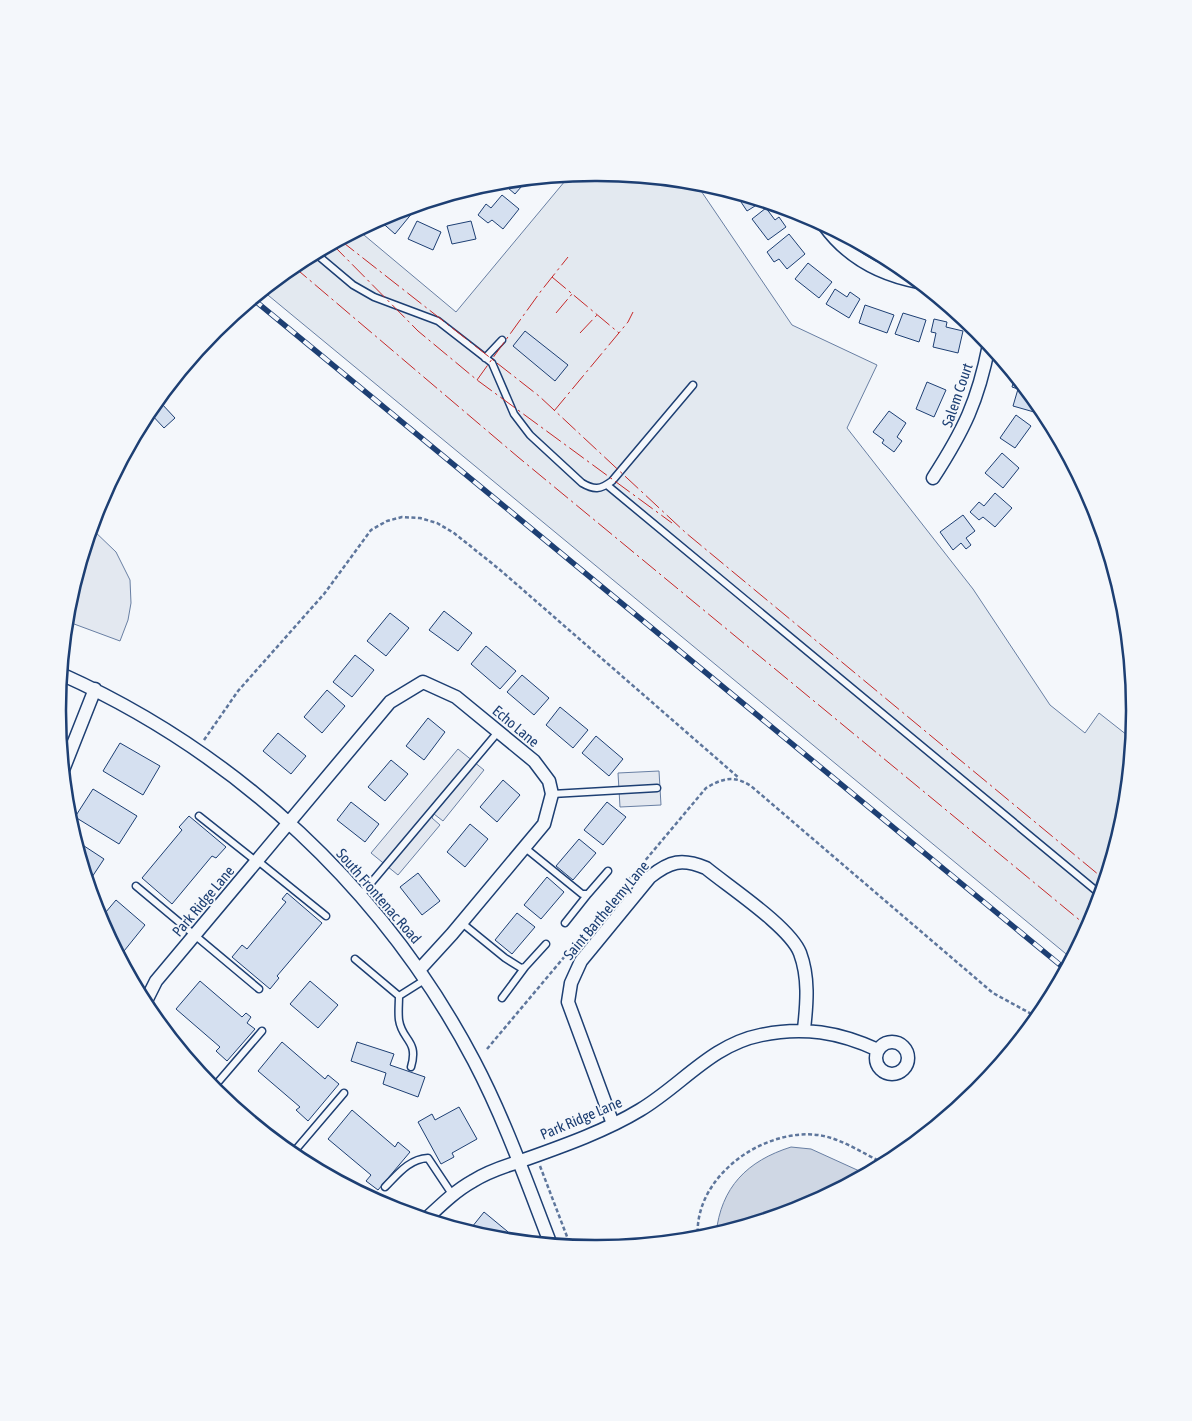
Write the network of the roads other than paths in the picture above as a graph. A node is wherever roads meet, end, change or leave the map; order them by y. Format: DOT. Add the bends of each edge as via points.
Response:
graph roads {
  1 [pos="837,239"];
  2 [pos="321,258"];
  3 [pos="901,278"];
  4 [pos="502,340"];
  5 [pos="987,353"];
  6 [pos="485,358"];
  7 [pos="693,385"];
  8 [pos="933,478"];
  9 [pos="607,485"];
  10 [pos="67,677"];
  11 [pos="95,689"];
  12 [pos="498,732"];
  13 [pos="68,757"];
  14 [pos="657,788"];
  15 [pos="552,794"];
  16 [pos="199,816"];
  17 [pos="290,823"];
  18 [pos="524,847"];
  19 [pos="257,862"];
  20 [pos="608,871"];
  21 [pos="136,886"];
  22 [pos="1095,889"];
  23 [pos="588,894"];
  24 [pos="360,896"];
  25 [pos="326,916"];
  26 [pos="462,923"];
  27 [pos="565,923"];
  28 [pos="194,936"];
  29 [pos="546,944"];
  30 [pos="355,959"];
  31 [pos="525,967"];
  32 [pos="423,974"];
  33 [pos="259,989"];
  34 [pos="149,994"];
  35 [pos="399,996"];
  36 [pos="502,998"];
  37 [pos="804,1029"];
  38 [pos="262,1031"];
  39 [pos="878,1050"];
  40 [pos="411,1067"];
  41 [pos="218,1082"];
  42 [pos="344,1093"];
  43 [pos="613,1124"];
  44 [pos="297,1148"];
  45 [pos="519,1161"];
  46 [pos="385,1187"];
  47 [pos="452,1194"];
  48 [pos="432,1214"];
  49 [pos="548,1238"];
  1 -- 3 [label="street" via="866,264"];
  2 -- 6 [label="lane" via="353,285 374,297 438,321"];
  4 -- 6 [label="lane"];
  5 -- 8 [label="street, Salem Court" via="978,394 967,422"];
  6 -- 9 [label="lane" via="492,363 514,414 530,435 582,483 592,489"];
  7 -- 9 [label="lane"];
  9 -- 22 [label="lane"];
  10 -- 11 [label="street, South Frontenac Road"];
  11 -- 13 [label="street"];
  11 -- 17 [label="street, South Frontenac Road" via="197,750"];
  12 -- 15 [label="street, Echo Lane" via="542,770"];
  12 -- 17 [label="street, Echo Lane" via="456,697 422,682 390,702"];
  12 -- 24 [label="lane"];
  14 -- 15 [label="lane"];
  15 -- 18 [label="street" via="547,818"];
  16 -- 19 [label="lane"];
  17 -- 19 [label="street, Park Ridge Lane"];
  17 -- 24 [label="street, South Frontenac Road"];
  18 -- 23 [label="lane" via="578,892"];
  18 -- 26 [label="street"];
  19 -- 25 [label="lane"];
  19 -- 28 [label="street, Park Ridge Lane"];
  20 -- 23 [label="lane"];
  21 -- 28 [label="lane"];
  23 -- 27 [label="lane"];
  24 -- 32 [label="street, South Frontenac Road"];
  26 -- 31 [label="lane" via="516,967"];
  26 -- 32 [label="street"];
  28 -- 33 [label="lane"];
  28 -- 34 [label="street, Park Ridge Lane"];
  29 -- 31 [label="lane"];
  30 -- 35 [label="lane"];
  31 -- 36 [label="lane"];
  32 -- 35 [label="lane"];
  32 -- 45 [label="street, South Frontenac Road" via="474,1062"];
  35 -- 40 [label="lane" via="399,1022 412,1043 415,1055"];
  37 -- 39 [label="street, Park Ridge Lane" via="846,1036"];
  37 -- 43 [label="street, Park Ridge Lane" via="761,1035 729,1046 697,1065 641,1110"];
  37 -- 43 [label="street, Saint Barthelemy Lane" via="806,980 800,953 790,938 706,868 677,862 664,866 650,877 581,962 570,983 568,1002"];
  38 -- 41 [label="lane"];
  42 -- 44 [label="lane"];
  43 -- 45 [label="street, Park Ridge Lane"];
  45 -- 47 [label="street, Park Ridge Lane" via="497,1168"];
  45 -- 49 [label="street, South Frontenac Road"];
  46 -- 47 [label="lane" via="409,1164 428,1158"];
  47 -- 48 [label="street, Park Ridge Lane"];
}
